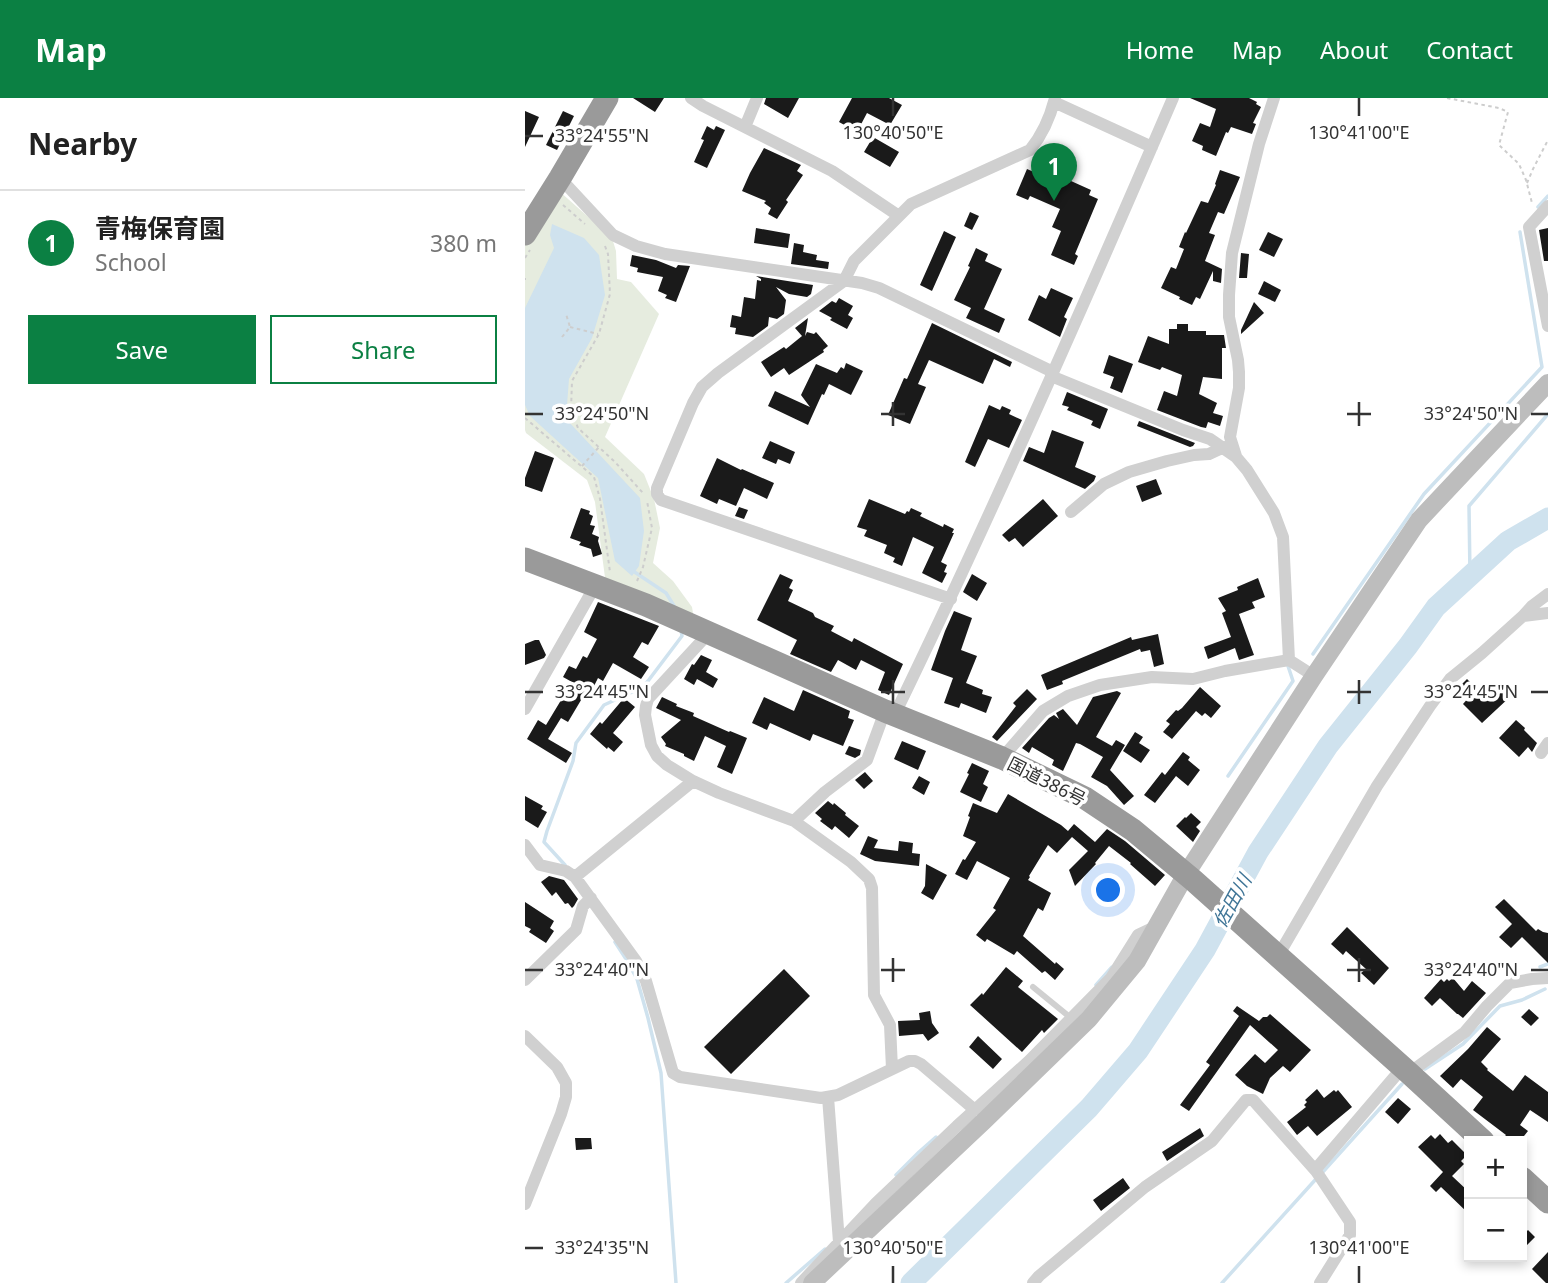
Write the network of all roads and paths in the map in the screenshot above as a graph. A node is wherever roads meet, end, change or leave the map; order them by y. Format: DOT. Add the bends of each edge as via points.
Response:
graph roads {
  1 [pos="607,98"];
  2 [pos="691,98"];
  3 [pos="757,98"];
  4 [pos="1173,98"];
  5 [pos="1274,98"];
  6 [pos="1447,98"];
  7 [pos="1054,100"];
  8 [pos="745,127"];
  9 [pos="1548,140"];
  10 [pos="1151,147"];
  11 [pos="560,178"];
  12 [pos="1527,184"];
  13 [pos="559,202"];
  14 [pos="1548,206"];
  15 [pos="899,216"];
  16 [pos="1536,219"];
  17 [pos="585,224"];
  18 [pos="528,225"];
  19 [pos="602,239"];
  20 [pos="844,281"];
  21 [pos="566,314"];
  22 [pos="1548,326"];
  23 [pos="570,327"];
  24 [pos="599,334"];
  25 [pos="562,337"];
  26 [pos="1052,374"];
  27 [pos="1548,383"];
  28 [pos="525,418"];
  29 [pos="599,447"];
  30 [pos="1224,447"];
  31 [pos="1236,457"];
  32 [pos="581,466"];
  33 [pos="1071,512"];
  34 [pos="525,559"];
  35 [pos="618,575"];
  36 [pos="636,583"];
  37 [pos="595,586"];
  38 [pos="1548,594"];
  39 [pos="951,599"];
  40 [pos="1548,613"];
  41 [pos="1524,616"];
  42 [pos="706,632"];
  43 [pos="1289,660"];
  44 [pos="1314,676"];
  45 [pos="525,709"];
  46 [pos="890,712"];
  47 [pos="1002,758"];
  48 [pos="693,780"];
  49 [pos="794,821"];
  50 [pos="525,845"];
  51 [pos="575,877"];
  52 [pos="1190,877"];
  53 [pos="591,898"];
  54 [pos="1157,925"];
  55 [pos="1278,956"];
  56 [pos="1548,978"];
  57 [pos="525,980"];
  58 [pos="1033,987"];
  59 [pos="1068,1015"];
  60 [pos="525,1036"];
  61 [pos="892,1069"];
  62 [pos="1406,1070"];
  63 [pos="828,1097"];
  64 [pos="971,1108"];
  65 [pos="1478,1136"];
  66 [pos="1316,1171"];
  67 [pos="1527,1183"];
  68 [pos="528,1187"];
  69 [pos="1548,1202"];
  70 [pos="525,1204"];
  71 [pos="839,1241"];
  72 [pos="800,1283"];
  73 [pos="812,1283"];
  74 [pos="1033,1283"];
  75 [pos="1320,1283"];
  1 -- 11 [label="highway"];
  2 -- 8 [label="street"];
  3 -- 8 [label="street"];
  4 -- 10 [label="street"];
  5 -- 31 [label="street" via="1232,253 1229,317 1239,388 1230,437"];
  6 -- 12 [label="path" via="1508,112 1499,145 1519,164"];
  7 -- 10 [label="street"];
  7 -- 15 [label="street" via="1049,119 1030,149 911,204"];
  8 -- 15 [label="street" via="832,170"];
  9 -- 12 [label="path"];
  10 -- 26 [label="street"];
  11 -- 18 [label="highway"];
  11 -- 20 [label="street" via="613,235 636,246"];
  12 -- 16 [label="path"];
  13 -- 17 [label="path"];
  14 -- 16 [label="street"];
  15 -- 20 [label="street" via="854,261"];
  16 -- 22 [label="street" via="1528,227"];
  19 -- 24 [label="path" via="608,254 610,294"];
  20 -- 26 [label="street" via="879,288"];
  20 -- 39 [label="street" via="702,387 657,494 661,500"];
  21 -- 23 [label="path"];
  23 -- 24 [label="path"];
  23 -- 25 [label="path"];
  24 -- 29 [label="path" via="572,381 571,410 578,428"];
  26 -- 30 [label="street"];
  26 -- 39 [label="street"];
  27 -- 44 [label="street" via="1419,520"];
  28 -- 32 [label="path"];
  29 -- 32 [label="path"];
  29 -- 36 [label="path" via="646,496 652,528"];
  30 -- 31 [label="street"];
  30 -- 33 [label="street" via="1129,472 1104,484"];
  31 -- 43 [label="street" via="1257,483 1283,537"];
  32 -- 35 [label="path" via="594,477 610,571"];
  34 -- 37 [label="highway, 国道386号"];
  37 -- 42 [label="highway, 国道386号"];
  37 -- 45 [label="street"];
  38 -- 41 [label="street"];
  39 -- 46 [label="street"];
  40 -- 41 [label="street"];
  41 -- 55 [label="street" via="1450,679 1430,706 1377,786"];
  42 -- 46 [label="highway, 国道386号"];
  42 -- 48 [label="street" via="648,699 645,715 657,756"];
  43 -- 44 [label="street"];
  43 -- 47 [label="street" via="1193,680 1152,677 1079,692 1043,711"];
  44 -- 52 [label="street"];
  46 -- 47 [label="highway, 国道386号"];
  46 -- 49 [label="street" via="867,760"];
  47 -- 52 [label="highway, 国道386号" via="1084,798 1133,830"];
  48 -- 49 [label="street"];
  48 -- 51 [label="street"];
  49 -- 61 [label="street" via="869,879 874,995 890,1025"];
  50 -- 51 [label="street" via="540,865"];
  51 -- 53 [label="street"];
  52 -- 54 [label="street"];
  52 -- 55 [label="highway, 国道386号"];
  53 -- 57 [label="street" via="583,906 576,930"];
  53 -- 63 [label="street" via="646,981 673,1073"];
  54 -- 59 [label="street" via="1138,935 1111,978"];
  54 -- 73 [label="street" via="1137,961 1089,1019"];
  55 -- 62 [label="highway, 国道386号"];
  56 -- 62 [label="street" via="1510,983 1465,1032"];
  58 -- 59 [label="lane"];
  59 -- 64 [label="street" via="1029,1061"];
  60 -- 68 [label="street" via="557,1067 566,1083 561,1114"];
  61 -- 63 [label="street"];
  61 -- 64 [label="street" via="915,1061"];
  62 -- 65 [label="highway, 国道386号"];
  62 -- 66 [label="street"];
  63 -- 71 [label="street"];
  64 -- 71 [label="street"];
  66 -- 74 [label="street" via="1253,1100 1246,1100 1212,1141 1145,1187"];
  66 -- 75 [label="street" via="1350,1222 1350,1235"];
  67 -- 69 [label="highway"];
  68 -- 70 [label="street"];
  71 -- 72 [label="street"];
}
